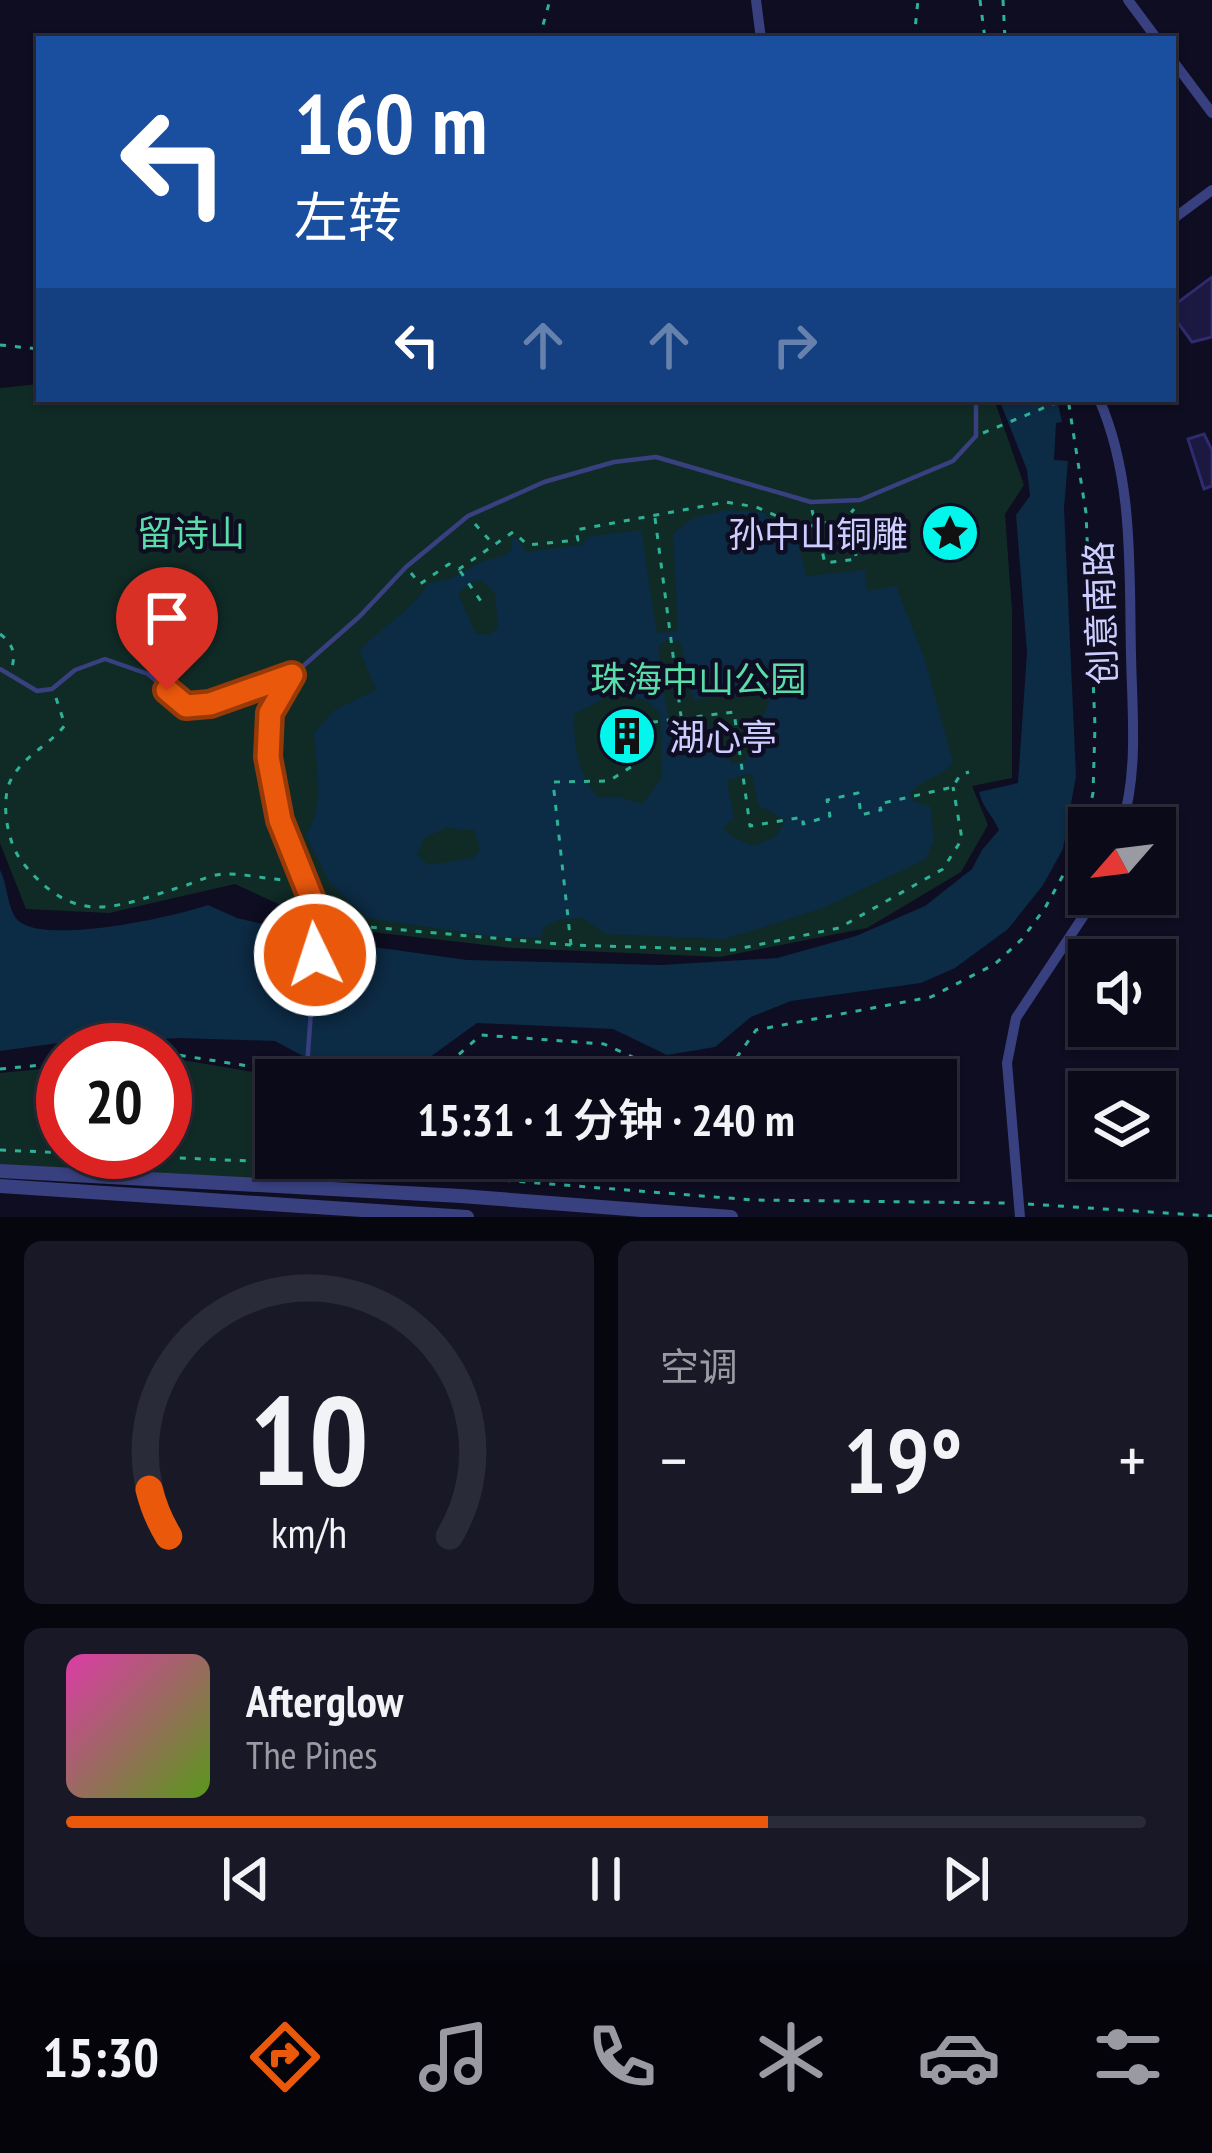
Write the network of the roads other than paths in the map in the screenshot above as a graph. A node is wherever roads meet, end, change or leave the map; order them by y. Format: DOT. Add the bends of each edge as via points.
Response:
graph roads {
  1 [pos="756,0"];
  2 [pos="1128,0"];
  3 [pos="760,36"];
  4 [pos="1155,36"];
  5 [pos="1176,65"];
  6 [pos="1212,113"];
  7 [pos="1212,190"];
  8 [pos="1176,217"];
  9 [pos="976,402"];
  10 [pos="1101,402"];
  11 [pos="0,668"];
  12 [pos="292,675"];
  13 [pos="1127,807"];
  14 [pos="1084,915"];
  15 [pos="307,1059"];
  16 [pos="0,1171"];
  17 [pos="300,1179"];
  18 [pos="0,1186"];
  19 [pos="299,1186"];
  20 [pos="170,1198"];
  21 [pos="1019,1210"];
  22 [pos="368,1211"];
  23 [pos="634,1213"];
  24 [pos="298,1214"];
  25 [pos="254,1217"];
  26 [pos="346,1217"];
  27 [pos="467,1217"];
  28 [pos="731,1217"];
  1 -- 3 [label="street"];
  2 -- 4 [label="street"];
  5 -- 6 [label="street"];
  7 -- 8 [label="street"];
  9 -- 12 [label="lane" via="976,436 953,461 860,500 811,502 656,458 544,482 468,516"];
  10 -- 13 [label="street, 创意南路" via="1128,527"];
  11 -- 12 [label="lane" via="37,691 105,659 148,674 186,706"];
  12 -- 15 [label="lane" via="270,713 268,757 280,820 318,915"];
  14 -- 21 [label="street" via="1016,1018 1007,1063"];
  16 -- 19 [label="street"];
  17 -- 19 [label="lane"];
  18 -- 20 [label="street"];
  19 -- 23 [label="street"];
  19 -- 24 [label="street"];
  20 -- 24 [label="street"];
  20 -- 25 [label="street"];
  22 -- 24 [label="street"];
  22 -- 26 [label="street"];
  22 -- 27 [label="street"];
  23 -- 28 [label="street"];
}
